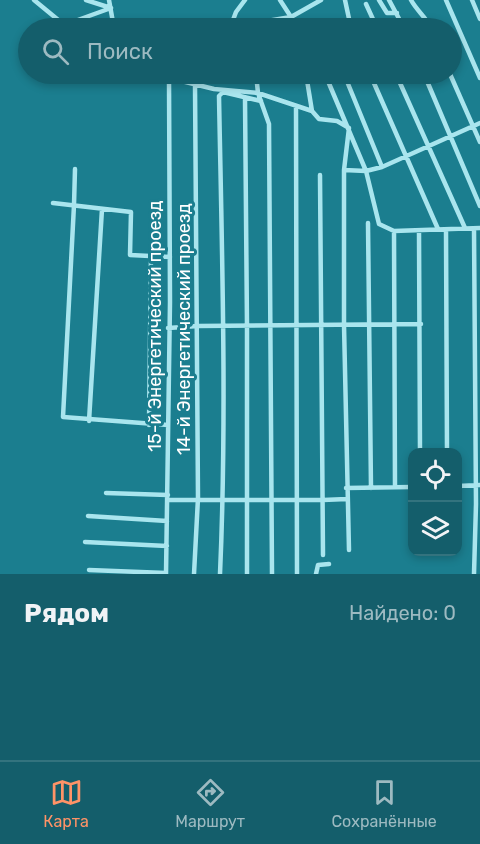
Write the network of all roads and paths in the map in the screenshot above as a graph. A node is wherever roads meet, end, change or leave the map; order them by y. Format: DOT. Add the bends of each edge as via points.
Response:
graph roads {
  1 [pos="34,0"];
  2 [pos="86,0"];
  3 [pos="111,0"];
  4 [pos="245,0"];
  5 [pos="280,0"];
  6 [pos="321,0"];
  7 [pos="345,0"];
  8 [pos="379,0"];
  9 [pos="389,0"];
  10 [pos="411,0"];
  11 [pos="446,0"];
  12 [pos="472,0"];
  13 [pos="366,4"];
  14 [pos="111,8"];
  15 [pos="397,13"];
  16 [pos="291,16"];
  17 [pos="55,18"];
  18 [pos="87,18"];
  19 [pos="112,18"];
  20 [pos="234,18"];
  21 [pos="281,18"];
  22 [pos="349,18"];
  23 [pos="372,18"];
  24 [pos="399,18"];
  25 [pos="427,18"];
  26 [pos="454,18"];
  27 [pos="480,19"];
  28 [pos="462,37"];
  29 [pos="480,78"];
  30 [pos="169,84"];
  31 [pos="191,84"];
  32 [pos="257,84"];
  33 [pos="308,84"];
  34 [pos="329,84"];
  35 [pos="348,84"];
  36 [pos="374,84"];
  37 [pos="400,84"];
  38 [pos="428,84"];
  39 [pos="454,84"];
  40 [pos="195,85"];
  41 [pos="214,89"];
  42 [pos="258,93"];
  43 [pos="221,94"];
  44 [pos="244,100"];
  45 [pos="261,101"];
  46 [pos="296,106"];
  47 [pos="312,111"];
  48 [pos="480,123"];
  49 [pos="473,126"];
  50 [pos="349,128"];
  51 [pos="451,135"];
  52 [pos="480,142"];
  53 [pos="427,146"];
  54 [pos="406,156"];
  55 [pos="382,167"];
  56 [pos="75,169"];
  57 [pos="344,170"];
  58 [pos="366,171"];
  59 [pos="320,176"];
  60 [pos="53,203"];
  61 [pos="74,205"];
  62 [pos="480,206"];
  63 [pos="102,208"];
  64 [pos="368,224"];
  65 [pos="465,228"];
  66 [pos="438,229"];
  67 [pos="477,229"];
  68 [pos="446,230"];
  69 [pos="394,231"];
  70 [pos="419,231"];
  71 [pos="151,256"];
  72 [pos="170,257"];
  73 [pos="295,324"];
  74 [pos="420,324"];
  75 [pos="369,325"];
  76 [pos="395,325"];
  77 [pos="198,326"];
  78 [pos="223,326"];
  79 [pos="247,326"];
  80 [pos="271,326"];
  81 [pos="321,326"];
  82 [pos="344,326"];
  83 [pos="168,328"];
  84 [pos="89,421"];
  85 [pos="149,425"];
  86 [pos="168,425"];
  87 [pos="420,448"];
  88 [pos="447,448"];
  89 [pos="478,485"];
  90 [pos="462,486"];
  91 [pos="395,487"];
  92 [pos="408,487"];
  93 [pos="346,488"];
  94 [pos="371,488"];
  95 [pos="106,493"];
  96 [pos="167,498"];
  97 [pos="223,499"];
  98 [pos="347,499"];
  99 [pos="198,500"];
  100 [pos="247,500"];
  101 [pos="272,500"];
  102 [pos="296,500"];
  103 [pos="323,501"];
  104 [pos="478,504"];
  105 [pos="88,516"];
  106 [pos="167,521"];
  107 [pos="478,530"];
  108 [pos="84,542"];
  109 [pos="167,546"];
  110 [pos="349,550"];
  111 [pos="323,555"];
  112 [pos="477,563"];
  113 [pos="329,564"];
  114 [pos="89,570"];
  115 [pos="166,574"];
  116 [pos="194,574"];
  117 [pos="220,574"];
  118 [pos="247,574"];
  119 [pos="272,574"];
  120 [pos="297,574"];
  121 [pos="316,574"];
  122 [pos="474,574"];
  1 -- 17 [label="street"];
  2 -- 14 [label="street"];
  3 -- 14 [label="street"];
  4 -- 20 [label="street"];
  5 -- 16 [label="street"];
  6 -- 16 [label="street"];
  7 -- 22 [label="street"];
  8 -- 15 [label="street" via="387,13"];
  9 -- 15 [label="street"];
  10 -- 25 [label="street"];
  11 -- 26 [label="street"];
  12 -- 27 [label="street"];
  13 -- 23 [label="street"];
  14 -- 18 [label="street"];
  14 -- 19 [label="street"];
  15 -- 24 [label="street"];
  16 -- 21 [label="street"];
  28 -- 29 [label="street"];
  30 -- 72 [label="street, 15-й Энергетический проезд"];
  31 -- 40 [label="street"];
  32 -- 42 [label="street"];
  33 -- 47 [label="street"];
  34 -- 50 [label="street"];
  35 -- 55 [label="street"];
  36 -- 54 [label="street"];
  37 -- 53 [label="street"];
  38 -- 51 [label="street"];
  39 -- 49 [label="street"];
  40 -- 41 [label="street"];
  40 -- 77 [label="street, 14-й Энергетический проезд"];
  41 -- 42 [label="street"];
  41 -- 43 [label="street"];
  42 -- 45 [label="street"];
  42 -- 46 [label="street"];
  43 -- 44 [label="street"];
  43 -- 78 [label="street"];
  44 -- 45 [label="street" via="252,97"];
  44 -- 79 [label="street"];
  45 -- 80 [label="street" via="269,124"];
  46 -- 47 [label="street"];
  46 -- 73 [label="street"];
  47 -- 50 [label="street" via="320,119 337,121"];
  48 -- 49 [label="street"];
  49 -- 51 [label="street"];
  49 -- 52 [label="street"];
  50 -- 57 [label="street"];
  50 -- 58 [label="street"];
  51 -- 53 [label="street"];
  51 -- 62 [label="street"];
  53 -- 54 [label="street"];
  53 -- 65 [label="street"];
  54 -- 55 [label="street"];
  54 -- 66 [label="street"];
  55 -- 58 [label="street"];
  56 -- 61 [label="street"];
  57 -- 58 [label="street"];
  57 -- 82 [label="street"];
  58 -- 69 [label="street" via="379,224"];
  59 -- 81 [label="street"];
  60 -- 61 [label="street"];
  61 -- 63 [label="street"];
  61 -- 84 [label="street" via="63,417"];
  63 -- 71 [label="street" via="131,212 130,255"];
  63 -- 84 [label="street"];
  64 -- 75 [label="street"];
  65 -- 67 [label="street"];
  65 -- 68 [label="street"];
  66 -- 68 [label="street"];
  66 -- 70 [label="street"];
  67 -- 89 [label="street"];
  68 -- 88 [label="street"];
  69 -- 70 [label="street"];
  69 -- 76 [label="street"];
  70 -- 74 [label="street"];
  71 -- 72 [label="street"];
  71 -- 85 [label="street"];
  72 -- 83 [label="street, 15-й Энергетический проезд"];
  73 -- 80 [label="street"];
  73 -- 81 [label="street"];
  73 -- 102 [label="street"];
  74 -- 76 [label="street"];
  74 -- 87 [label="street"];
  75 -- 76 [label="street"];
  75 -- 82 [label="street"];
  75 -- 94 [label="street"];
  76 -- 91 [label="street"];
  77 -- 78 [label="street"];
  77 -- 83 [label="street"];
  77 -- 99 [label="street, 14-й Энергетический проезд"];
  78 -- 79 [label="street"];
  78 -- 97 [label="street"];
  79 -- 80 [label="street"];
  79 -- 100 [label="street"];
  80 -- 101 [label="street"];
  81 -- 82 [label="street"];
  81 -- 103 [label="street"];
  82 -- 93 [label="street"];
  83 -- 86 [label="street, 15-й Энергетический проезд"];
  84 -- 85 [label="street"];
  85 -- 86 [label="street"];
  86 -- 96 [label="street, 15-й Энергетический проезд"];
  89 -- 90 [label="street"];
  89 -- 104 [label="street"];
  91 -- 92 [label="street"];
  91 -- 94 [label="street"];
  93 -- 94 [label="street"];
  93 -- 98 [label="street"];
  95 -- 96 [label="street"];
  96 -- 99 [label="street"];
  96 -- 106 [label="street, 15-й Энергетический проезд"];
  97 -- 99 [label="street"];
  97 -- 100 [label="street"];
  97 -- 117 [label="street"];
  98 -- 103 [label="street"];
  98 -- 110 [label="street"];
  99 -- 116 [label="street, 14-й Энергетический проезд"];
  100 -- 101 [label="street"];
  100 -- 118 [label="street"];
  101 -- 102 [label="street"];
  101 -- 119 [label="street"];
  102 -- 103 [label="street"];
  102 -- 120 [label="street"];
  103 -- 111 [label="street"];
  104 -- 107 [label="street"];
  105 -- 106 [label="street"];
  106 -- 109 [label="street, 15-й Энергетический проезд"];
  107 -- 112 [label="street"];
  108 -- 109 [label="street"];
  109 -- 115 [label="street, 15-й Энергетический проезд"];
  112 -- 122 [label="street"];
  113 -- 121 [label="street" via="318,566"];
  114 -- 115 [label="street"];
}
